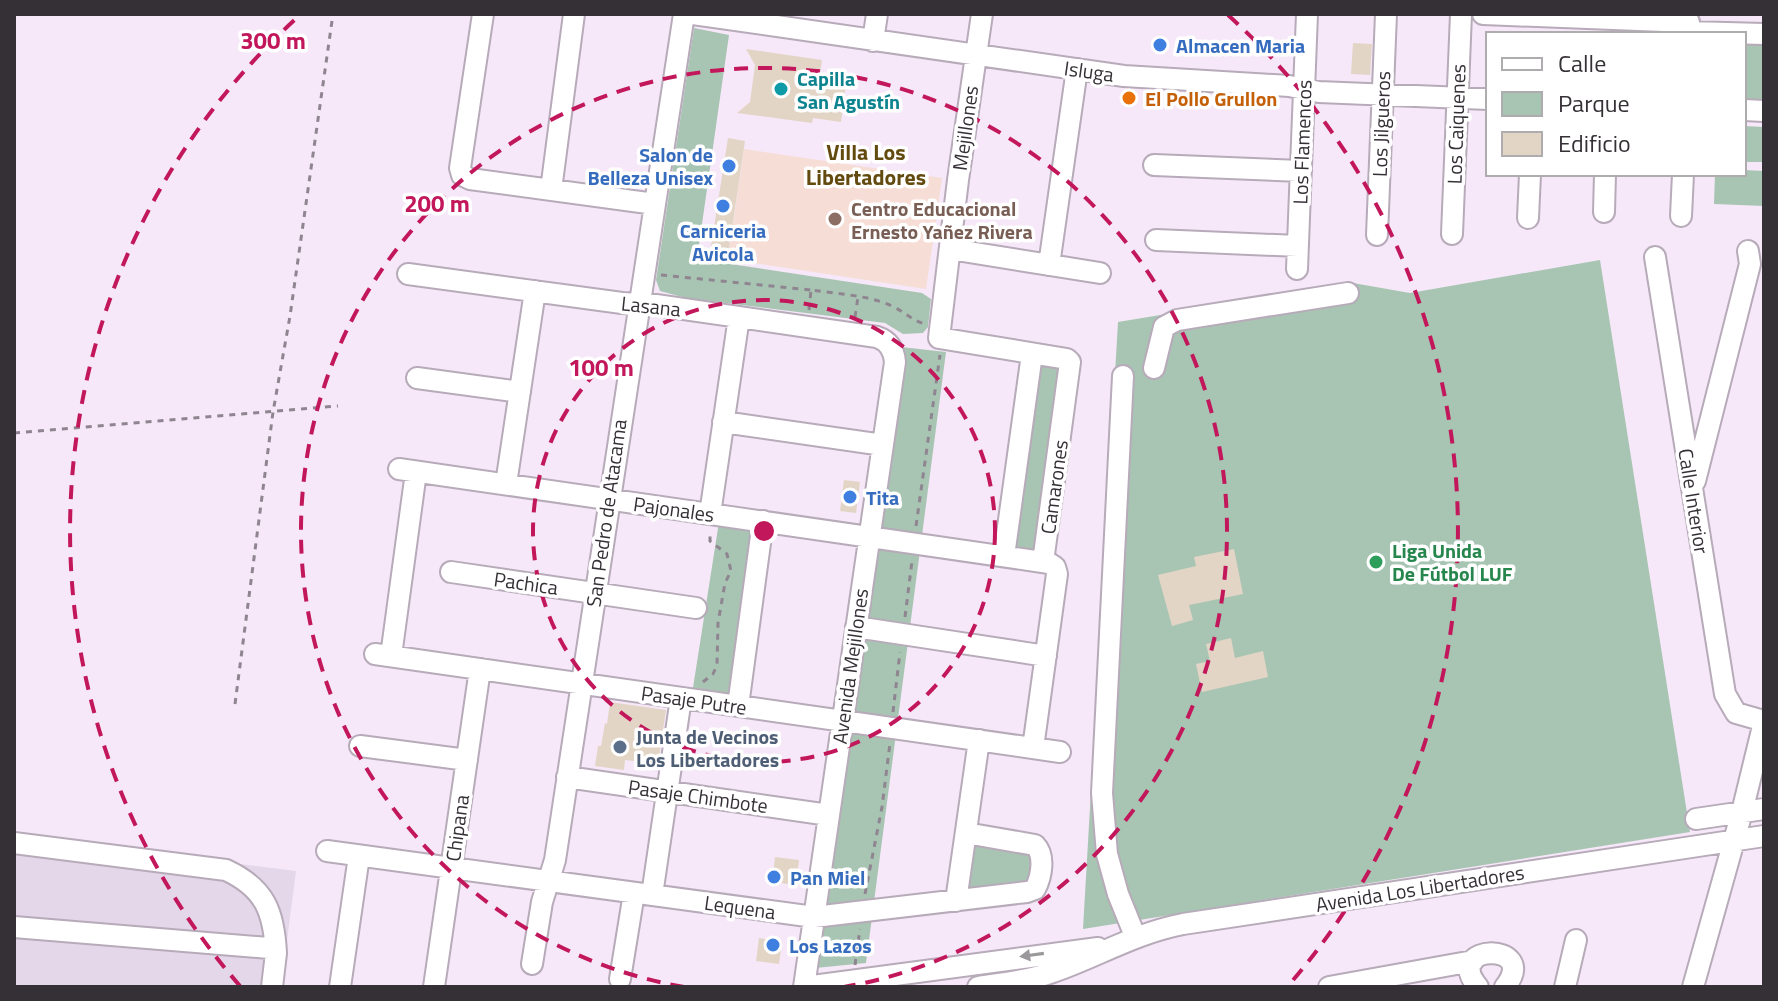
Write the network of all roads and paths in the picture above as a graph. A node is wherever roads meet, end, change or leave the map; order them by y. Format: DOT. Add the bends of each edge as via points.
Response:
graph roads {
  1 [pos="333,14"];
  2 [pos="483,14"];
  3 [pos="574,14"];
  4 [pos="684,14"];
  5 [pos="693,14"];
  6 [pos="877,14"];
  7 [pos="982,14"];
  8 [pos="1307,14"];
  9 [pos="1386,14"];
  10 [pos="1461,14"];
  11 [pos="1483,14"];
  12 [pos="1689,26"];
  13 [pos="1745,32"];
  14 [pos="873,41"];
  15 [pos="976,56"];
  16 [pos="1077,69"];
  17 [pos="1304,89"];
  18 [pos="1383,95"];
  19 [pos="1457,98"];
  20 [pos="1486,99"];
  21 [pos="1154,165"];
  22 [pos="1301,171"];
  23 [pos="1530,176"];
  24 [pos="1605,176"];
  25 [pos="1683,176"];
  26 [pos="551,190"];
  27 [pos="655,204"];
  28 [pos="1604,212"];
  29 [pos="1681,216"];
  30 [pos="1528,218"];
  31 [pos="1452,234"];
  32 [pos="1377,235"];
  33 [pos="1156,240"];
  34 [pos="1298,246"];
  35 [pos="950,249"];
  36 [pos="1748,251"];
  37 [pos="1655,257"];
  38 [pos="1049,265"];
  39 [pos="1297,269"];
  40 [pos="1100,273"];
  41 [pos="408,274"];
  42 [pos="645,274"];
  43 [pos="811,290"];
  44 [pos="535,291"];
  45 [pos="1348,293"];
  46 [pos="639,304"];
  47 [pos="739,317"];
  48 [pos="808,327"];
  49 [pos="940,333"];
  50 [pos="890,346"];
  51 [pos="1032,354"];
  52 [pos="1154,368"];
  53 [pos="1123,376"];
  54 [pos="417,378"];
  55 [pos="520,392"];
  56 [pos="338,406"];
  57 [pos="273,412"];
  58 [pos="723,422"];
  59 [pos="14,433"];
  60 [pos="883,445"];
  61 [pos="506,484"];
  62 [pos="1693,489"];
  63 [pos="609,499"];
  64 [pos="710,514"];
  65 [pos="763,521"];
  66 [pos="869,537"];
  67 [pos="1004,556"];
  68 [pos="1043,562"];
  69 [pos="451,572"];
  70 [pos="595,593"];
  71 [pos="696,608"];
  72 [pos="856,627"];
  73 [pos="383,655"];
  74 [pos="1046,656"];
  75 [pos="480,669"];
  76 [pos="581,683"];
  77 [pos="689,699"];
  78 [pos="235,704"];
  79 [pos="738,706"];
  80 [pos="843,721"];
  81 [pos="1764,722"];
  82 [pos="979,740"];
  83 [pos="360,746"];
  84 [pos="1033,748"];
  85 [pos="1060,752"];
  86 [pos="467,760"];
  87 [pos="567,777"];
  88 [pos="667,791"];
  89 [pos="1764,809"];
  90 [pos="1742,812"];
  91 [pos="829,815"];
  92 [pos="1696,819"];
  93 [pos="966,833"];
  94 [pos="1764,836"];
  95 [pos="1733,840"];
  96 [pos="14,843"];
  97 [pos="327,851"];
  98 [pos="359,856"];
  99 [pos="451,868"];
  100 [pos="548,881"];
  101 [pos="643,894"];
  102 [pos="956,901"];
  103 [pos="862,912"];
  104 [pos="814,917"];
  105 [pos="14,927"];
  106 [pos="1135,936"];
  107 [pos="1576,940"];
  108 [pos="1110,947"];
  109 [pos="276,953"];
  110 [pos="1473,961"];
  111 [pos="532,964"];
  112 [pos="620,979"];
  113 [pos="853,980"];
  114 [pos="999,985"];
  115 [pos="1470,986"];
  116 [pos="272,987"];
  117 [pos="340,987"];
  118 [pos="434,987"];
  119 [pos="804,987"];
  120 [pos="978,987"];
  121 [pos="1329,987"];
  122 [pos="1505,987"];
  123 [pos="1565,987"];
  124 [pos="1693,987"];
  1 -- 57 [label="path"];
  2 -- 26 [label="street" via="462,175"];
  3 -- 26 [label="street"];
  4 -- 27 [label="street, San Pedro de Atacama"];
  5 -- 14 [label="street, Isluga"];
  6 -- 14 [label="street"];
  7 -- 15 [label="street, Mejillones"];
  8 -- 17 [label="street, Los Flamencos"];
  9 -- 18 [label="street, Los Jilgueros"];
  10 -- 19 [label="street, Los Caiquenes"];
  11 -- 12 [label="street"];
  12 -- 13 [label="street"];
  14 -- 15 [label="street, Isluga"];
  15 -- 16 [label="street, Isluga"];
  15 -- 35 [label="street, Mejillones"];
  16 -- 17 [label="street, Isluga"];
  16 -- 38 [label="street"];
  17 -- 18 [label="street, Isluga"];
  17 -- 22 [label="street, Los Flamencos"];
  18 -- 19 [label="street, Isluga"];
  18 -- 32 [label="street, Los Jilgueros"];
  19 -- 20 [label="street, Isluga"];
  19 -- 31 [label="street, Los Caiquenes"];
  21 -- 22 [label="street"];
  22 -- 34 [label="street, Los Flamencos"];
  23 -- 30 [label="street"];
  24 -- 28 [label="street"];
  25 -- 29 [label="street"];
  26 -- 27 [label="street"];
  27 -- 42 [label="street, San Pedro de Atacama"];
  33 -- 34 [label="street"];
  34 -- 39 [label="street, Los Flamencos"];
  35 -- 38 [label="street"];
  35 -- 49 [label="street, Mejillones"];
  36 -- 62 [label="street" via="1750,264"];
  37 -- 62 [label="street, Calle Interior"];
  38 -- 40 [label="street"];
  41 -- 44 [label="street, Lasana"];
  42 -- 43 [label="path"];
  42 -- 46 [label="street, San Pedro de Atacama"];
  43 -- 48 [label="path"];
  43 -- 49 [label="path" via="893,306"];
  44 -- 46 [label="street, Lasana"];
  44 -- 55 [label="street"];
  45 -- 52 [label="street" via="1177,320 1164,327"];
  46 -- 47 [label="street, Lasana"];
  46 -- 63 [label="street, San Pedro de Atacama"];
  47 -- 48 [label="street, Lasana"];
  47 -- 58 [label="street"];
  48 -- 50 [label="street, Lasana" via="877,337"];
  49 -- 51 [label="street"];
  50 -- 60 [label="street, Avenida Mejillones" via="895,362"];
  51 -- 67 [label="street, Camarones"];
  51 -- 68 [label="street, Camarones" via="1070,362"];
  53 -- 106 [label="street" via="1102,793 1107,854"];
  54 -- 55 [label="street"];
  55 -- 61 [label="street"];
  56 -- 57 [label="path"];
  57 -- 59 [label="path"];
  57 -- 78 [label="path"];
  58 -- 60 [label="street"];
  58 -- 64 [label="street"];
  60 -- 66 [label="street, Avenida Mejillones"];
  61 -- 63 [label="street, Pajonales"];
  61 -- 73 [label="street, Pajonales" via="408,470"];
  62 -- 81 [label="street, Calle Interior" via="1725,694 1736,713"];
  63 -- 64 [label="street, Pajonales"];
  63 -- 70 [label="street, San Pedro de Atacama"];
  64 -- 65 [label="street, Pajonales"];
  64 -- 77 [label="path" via="710,541 727,554 731,571 718,623 717,665"];
  65 -- 66 [label="street, Pajonales"];
  65 -- 79 [label="street"];
  66 -- 67 [label="street, Pajonales"];
  66 -- 72 [label="street, Avenida Mejillones"];
  67 -- 68 [label="street, Pajonales"];
  68 -- 74 [label="street, Camarones" via="1057,574"];
  69 -- 70 [label="street, Pachica"];
  70 -- 71 [label="street, Pachica"];
  70 -- 76 [label="street, San Pedro de Atacama"];
  72 -- 74 [label="street"];
  72 -- 80 [label="street, Avenida Mejillones"];
  73 -- 75 [label="street, Pasaje Putre"];
  74 -- 84 [label="street, Camarones"];
  75 -- 76 [label="street, Pasaje Putre"];
  75 -- 86 [label="street, Chipana"];
  76 -- 77 [label="street, Pasaje Putre"];
  76 -- 87 [label="street, San Pedro de Atacama"];
  77 -- 79 [label="street, Pasaje Putre"];
  77 -- 88 [label="street"];
  79 -- 80 [label="street, Pasaje Putre"];
  80 -- 82 [label="street, Pasaje Putre"];
  80 -- 91 [label="street, Avenida Mejillones"];
  81 -- 90 [label="street"];
  82 -- 84 [label="street, Pasaje Putre"];
  82 -- 93 [label="street"];
  83 -- 86 [label="street"];
  84 -- 85 [label="street, Pasaje Putre"];
  86 -- 99 [label="street, Chipana"];
  87 -- 88 [label="street, Pasaje Chimbote"];
  87 -- 100 [label="street, San Pedro de Atacama"];
  88 -- 91 [label="street, Pasaje Chimbote"];
  88 -- 101 [label="street"];
  89 -- 90 [label="street"];
  90 -- 92 [label="street"];
  90 -- 95 [label="street"];
  91 -- 104 [label="street, Avenida Mejillones"];
  93 -- 102 [label="street"];
  93 -- 102 [label="street, Lequena" via="1035,845 1041,857 1039,880 1027,892"];
  94 -- 95 [label="street, Avenida Los Libertadores"];
  95 -- 106 [label="street, Avenida Los Libertadores" via="1183,924"];
  95 -- 124 [label="street"];
  96 -- 109 [label="street" via="226,870 251,884 263,900 271,914"];
  97 -- 98 [label="street, Lequena"];
  98 -- 99 [label="street, Lequena"];
  98 -- 117 [label="street"];
  99 -- 100 [label="street, Lequena"];
  99 -- 118 [label="street, Chipana"];
  100 -- 101 [label="street, Lequena"];
  100 -- 111 [label="street, San Pedro de Atacama"];
  101 -- 104 [label="street, Lequena"];
  101 -- 112 [label="street"];
  102 -- 103 [label="street, Lequena"];
  103 -- 104 [label="street, Lequena"];
  103 -- 113 [label="path"];
  104 -- 119 [label="street, Avenida Mejillones"];
  105 -- 109 [label="street" via="269,948"];
  106 -- 108 [label="street, Avenida Los Libertadores"];
  107 -- 123 [label="street"];
  108 -- 113 [label="street, Avenida Los Libertadores, one-way"];
  108 -- 114 [label="street, Avenida Los Libertadores" via="1052,973"];
  109 -- 116 [label="street"];
  110 -- 115 [label="street"];
  110 -- 121 [label="street"];
  110 -- 122 [label="street" via="1491,951 1504,955 1512,973"];
  113 -- 119 [label="street, Avenida Los Libertadores"];
  114 -- 120 [label="street, Avenida Los Libertadores"];
}
